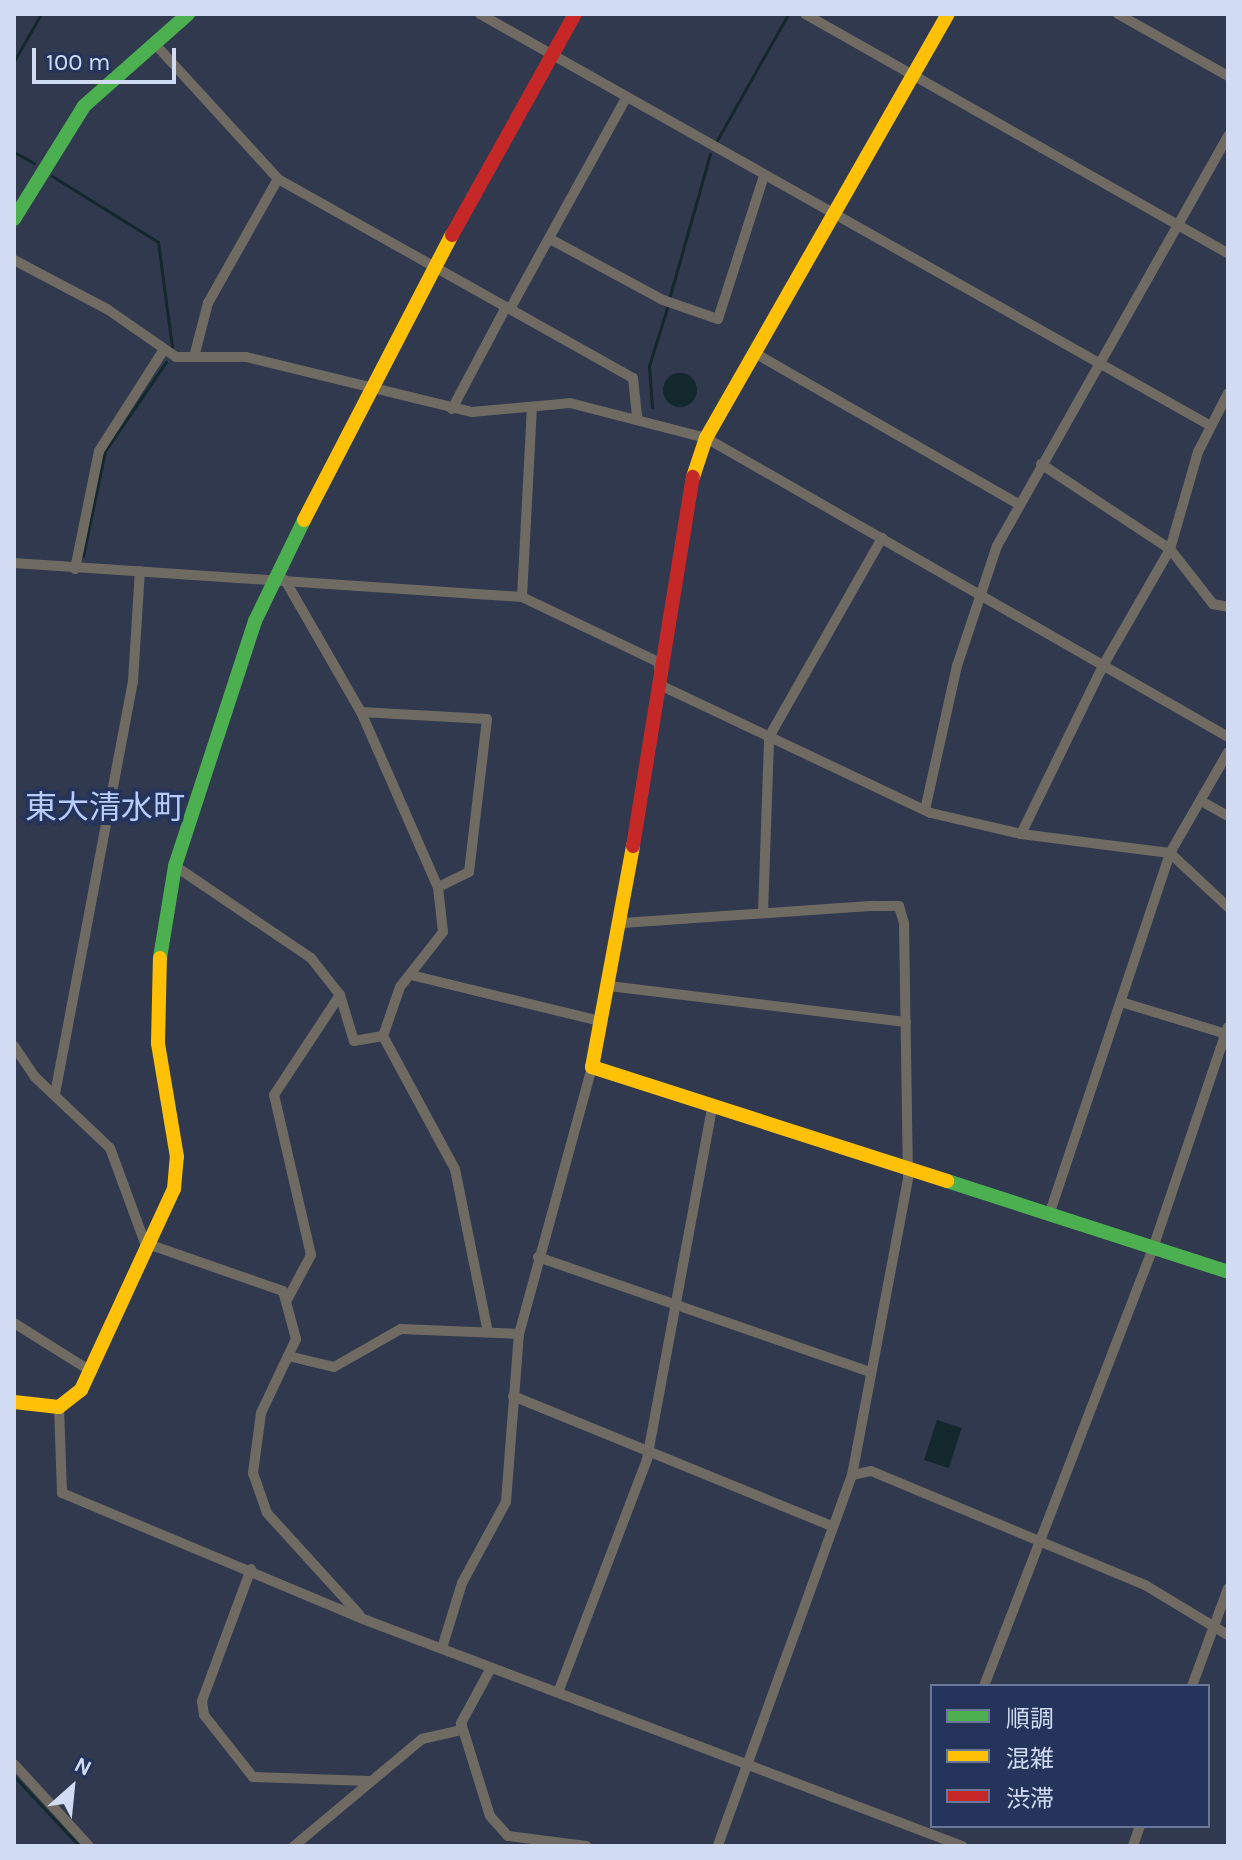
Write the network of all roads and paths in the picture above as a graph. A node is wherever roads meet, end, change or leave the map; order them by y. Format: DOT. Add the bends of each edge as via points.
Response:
graph roads {
  1 [pos="480,14"];
  2 [pos="575,14"];
  3 [pos="805,14"];
  4 [pos="948,14"];
  5 [pos="1118,14"];
  6 [pos="180,16"];
  7 [pos="154,43"];
  8 [pos="552,55"];
  9 [pos="913,75"];
  10 [pos="1228,76"];
  11 [pos="626,98"];
  12 [pos="1228,136"];
  13 [pos="764,176"];
  14 [pos="278,179"];
  15 [pos="833,212"];
  16 [pos="14,219"];
  17 [pos="1177,224"];
  18 [pos="550,239"];
  19 [pos="1228,253"];
  20 [pos="14,260"];
  21 [pos="432,267"];
  22 [pos="508,308"];
  23 [pos="163,351"];
  24 [pos="753,352"];
  25 [pos="194,357"];
  26 [pos="1097,364"];
  27 [pos="367,388"];
  28 [pos="1228,393"];
  29 [pos="532,407"];
  30 [pos="452,409"];
  31 [pos="637,417"];
  32 [pos="1209,425"];
  33 [pos="706,438"];
  34 [pos="1041,464"];
  35 [pos="1017,503"];
  36 [pos="882,538"];
  37 [pos="1170,549"];
  38 [pos="14,563"];
  39 [pos="75,569"];
  40 [pos="140,571"];
  41 [pos="278,580"];
  42 [pos="982,596"];
  43 [pos="522,597"];
  44 [pos="1228,607"];
  45 [pos="658,662"];
  46 [pos="1104,664"];
  47 [pos="361,712"];
  48 [pos="769,737"];
  49 [pos="1228,737"];
  50 [pos="1228,752"];
  51 [pos="1201,801"];
  52 [pos="925,810"];
  53 [pos="1228,816"];
  54 [pos="1021,834"];
  55 [pos="1170,853"];
  56 [pos="175,866"];
  57 [pos="438,887"];
  58 [pos="1228,907"];
  59 [pos="763,913"];
  60 [pos="622,923"];
  61 [pos="411,975"];
  62 [pos="609,986"];
  63 [pos="340,995"];
  64 [pos="1121,1002"];
  65 [pos="600,1021"];
  66 [pos="906,1022"];
  67 [pos="1227,1030"];
  68 [pos="383,1036"];
  69 [pos="14,1046"];
  70 [pos="592,1067"];
  71 [pos="55,1094"];
  72 [pos="712,1108"];
  73 [pos="908,1171"];
  74 [pos="1049,1215"];
  75 [pos="145,1243"];
  76 [pos="1153,1248"];
  77 [pos="538,1257"];
  78 [pos="1228,1272"];
  79 [pos="287,1300"];
  80 [pos="671,1304"];
  81 [pos="14,1323"];
  82 [pos="488,1332"];
  83 [pos="519,1334"];
  84 [pos="288,1356"];
  85 [pos="868,1371"];
  86 [pos="92,1372"];
  87 [pos="513,1396"];
  88 [pos="14,1402"];
  89 [pos="59,1407"];
  90 [pos="648,1450"];
  91 [pos="852,1475"];
  92 [pos="829,1525"];
  93 [pos="1037,1540"];
  94 [pos="251,1569"];
  95 [pos="1228,1588"];
  96 [pos="363,1619"];
  97 [pos="1214,1626"];
  98 [pos="1228,1635"];
  99 [pos="442,1648"];
  100 [pos="491,1668"];
  101 [pos="985,1684"];
  102 [pos="1193,1684"];
  103 [pos="559,1690"];
  104 [pos="462,1730"];
  105 [pos="14,1764"];
  106 [pos="748,1765"];
  107 [pos="368,1781"];
  108 [pos="933,1830"];
  109 [pos="89,1846"];
  110 [pos="294,1846"];
  111 [pos="586,1846"];
  112 [pos="718,1846"];
  113 [pos="962,1846"];
  1 -- 8 [label="street"];
  2 -- 8 [label="street"];
  3 -- 9 [label="street"];
  4 -- 9 [label="street"];
  5 -- 10 [label="street"];
  6 -- 7 [label="street"];
  7 -- 14 [label="street"];
  7 -- 16 [label="street" via="84,106"];
  8 -- 11 [label="street"];
  8 -- 21 [label="street"];
  9 -- 15 [label="street"];
  9 -- 17 [label="street"];
  11 -- 13 [label="street"];
  11 -- 18 [label="street"];
  12 -- 17 [label="street"];
  13 -- 15 [label="street"];
  13 -- 18 [label="street" via="718,319 663,300"];
  14 -- 21 [label="street"];
  14 -- 25 [label="street" via="208,303"];
  15 -- 24 [label="street"];
  15 -- 26 [label="street"];
  17 -- 19 [label="street"];
  17 -- 26 [label="street"];
  18 -- 22 [label="street"];
  20 -- 23 [label="street" via="107,309"];
  21 -- 22 [label="street"];
  21 -- 27 [label="street"];
  22 -- 30 [label="street"];
  22 -- 31 [label="street" via="633,378"];
  23 -- 25 [label="street"];
  23 -- 39 [label="street" via="99,451"];
  24 -- 33 [label="street"];
  24 -- 35 [label="street"];
  25 -- 27 [label="street" via="246,357"];
  26 -- 32 [label="street"];
  26 -- 34 [label="street"];
  27 -- 30 [label="street"];
  27 -- 41 [label="street"];
  28 -- 32 [label="street"];
  29 -- 30 [label="street"];
  29 -- 31 [label="street" via="570,403"];
  29 -- 43 [label="street"];
  31 -- 33 [label="street"];
  32 -- 37 [label="street"];
  33 -- 36 [label="street"];
  33 -- 45 [label="street" via="685,501"];
  34 -- 35 [label="street"];
  34 -- 37 [label="street"];
  35 -- 42 [label="street"];
  36 -- 42 [label="street"];
  36 -- 48 [label="street"];
  37 -- 44 [label="street" via="1213,604"];
  37 -- 46 [label="street"];
  38 -- 39 [label="street"];
  39 -- 40 [label="street"];
  40 -- 41 [label="street"];
  40 -- 71 [label="street" via="133,681"];
  41 -- 43 [label="street"];
  41 -- 47 [label="street"];
  41 -- 56 [label="street"];
  42 -- 46 [label="street"];
  42 -- 52 [label="street" via="957,666"];
  43 -- 45 [label="street"];
  45 -- 48 [label="street" via="662,686"];
  45 -- 60 [label="street"];
  46 -- 49 [label="street"];
  46 -- 54 [label="street"];
  47 -- 57 [label="street"];
  47 -- 57 [label="street" via="487,719 469,872"];
  48 -- 52 [label="street"];
  48 -- 59 [label="street"];
  50 -- 51 [label="street"];
  51 -- 53 [label="street"];
  51 -- 55 [label="street"];
  52 -- 54 [label="street"];
  54 -- 55 [label="street"];
  55 -- 58 [label="street"];
  55 -- 64 [label="street"];
  56 -- 63 [label="street" via="311,958"];
  56 -- 75 [label="street" via="157,1000 177,1175"];
  57 -- 61 [label="street" via="443,932"];
  59 -- 60 [label="street"];
  59 -- 66 [label="street" via="899,906"];
  60 -- 62 [label="street"];
  61 -- 65 [label="street"];
  61 -- 68 [label="street"];
  62 -- 65 [label="street"];
  62 -- 66 [label="street"];
  63 -- 68 [label="street" via="354,1041"];
  63 -- 79 [label="street" via="274,1095 311,1255"];
  64 -- 67 [label="street"];
  64 -- 74 [label="street"];
  65 -- 70 [label="street"];
  66 -- 73 [label="street"];
  67 -- 76 [label="street"];
  68 -- 82 [label="street" via="455,1169"];
  69 -- 71 [label="street"];
  70 -- 72 [label="street"];
  70 -- 77 [label="street"];
  71 -- 75 [label="street" via="114,1154"];
  72 -- 73 [label="street"];
  72 -- 80 [label="street"];
  73 -- 74 [label="street"];
  73 -- 85 [label="street"];
  74 -- 76 [label="street"];
  75 -- 79 [label="street" via="266,1282"];
  75 -- 86 [label="street" via="125,1308"];
  76 -- 78 [label="street"];
  76 -- 93 [label="street"];
  77 -- 80 [label="street"];
  77 -- 83 [label="street"];
  79 -- 84 [label="street" via="297,1330"];
  80 -- 85 [label="street"];
  80 -- 90 [label="street"];
  81 -- 86 [label="street"];
  82 -- 83 [label="street"];
  82 -- 84 [label="street" via="401,1329 334,1367"];
  83 -- 87 [label="street"];
  84 -- 96 [label="street" via="257,1429 257,1489 267,1513"];
  85 -- 91 [label="street"];
  86 -- 89 [label="street"];
  87 -- 90 [label="street"];
  87 -- 99 [label="street" via="506,1502 462,1583"];
  88 -- 89 [label="street"];
  89 -- 94 [label="street" via="62,1493"];
  90 -- 92 [label="street"];
  90 -- 103 [label="street"];
  91 -- 92 [label="street"];
  91 -- 93 [label="street" via="871,1471"];
  92 -- 106 [label="street"];
  93 -- 97 [label="street" via="1145,1585"];
  93 -- 101 [label="street"];
  94 -- 96 [label="street"];
  94 -- 107 [label="street" via="202,1701 204,1715 253,1777"];
  95 -- 97 [label="street"];
  96 -- 99 [label="street"];
  97 -- 98 [label="street"];
  97 -- 102 [label="street"];
  99 -- 100 [label="street"];
  100 -- 103 [label="street"];
  100 -- 104 [label="street"];
  103 -- 106 [label="street"];
  104 -- 107 [label="street" via="422,1739"];
  104 -- 111 [label="street" via="498,1831"];
  105 -- 109 [label="street"];
  106 -- 108 [label="street"];
  106 -- 112 [label="street"];
  107 -- 110 [label="street"];
  108 -- 113 [label="street"];
}
